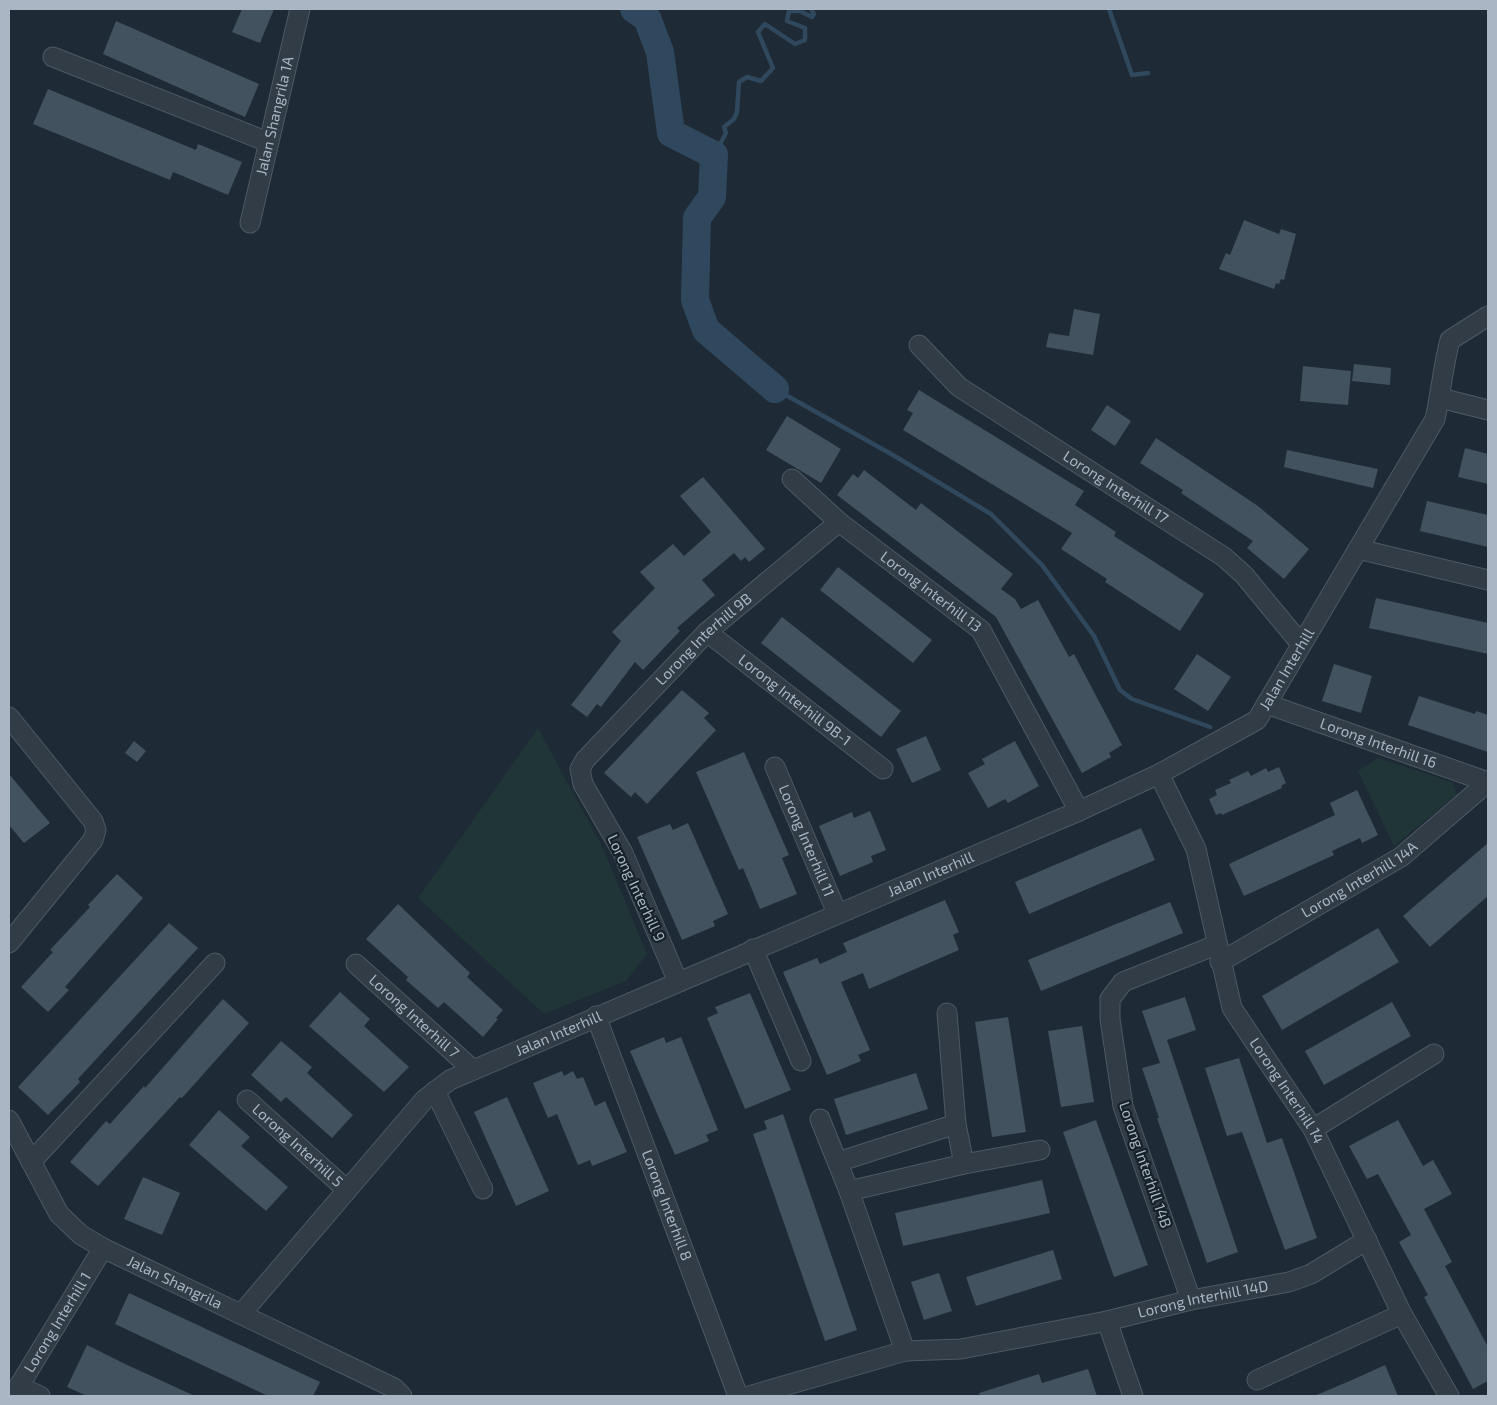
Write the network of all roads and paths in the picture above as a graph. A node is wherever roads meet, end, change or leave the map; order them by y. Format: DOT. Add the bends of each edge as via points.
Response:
graph roads {
  1 [pos="300,9"];
  2 [pos="53,57"];
  3 [pos="268,142"];
  4 [pos="250,222"];
  5 [pos="1488,316"];
  6 [pos="919,344"];
  7 [pos="1440,398"];
  8 [pos="1488,410"];
  9 [pos="792,479"];
  10 [pos="839,522"];
  11 [pos="1358,548"];
  12 [pos="1488,580"];
  13 [pos="707,632"];
  14 [pos="1301,644"];
  15 [pos="1267,704"];
  16 [pos="9,717"];
  17 [pos="775,767"];
  18 [pos="580,769"];
  19 [pos="883,769"];
  20 [pos="1160,774"];
  21 [pos="1488,782"];
  22 [pos="1079,811"];
  23 [pos="837,913"];
  24 [pos="9,943"];
  25 [pos="753,949"];
  26 [pos="1218,954"];
  27 [pos="215,963"];
  28 [pos="356,964"];
  29 [pos="678,982"];
  30 [pos="947,1013"];
  31 [pos="596,1016"];
  32 [pos="1434,1054"];
  33 [pos="801,1062"];
  34 [pos="472,1069"];
  35 [pos="435,1091"];
  36 [pos="247,1100"];
  37 [pos="820,1119"];
  38 [pos="9,1120"];
  39 [pos="956,1124"];
  40 [pos="1313,1129"];
  41 [pos="1040,1150"];
  42 [pos="31,1162"];
  43 [pos="838,1162"];
  44 [pos="964,1164"];
  45 [pos="483,1189"];
  46 [pos="347,1190"];
  47 [pos="850,1191"];
  48 [pos="1366,1240"];
  49 [pos="103,1248"];
  50 [pos="1191,1300"];
  51 [pos="242,1313"];
  52 [pos="1402,1314"];
  53 [pos="1108,1321"];
  54 [pos="905,1351"];
  55 [pos="1257,1380"];
  56 [pos="17,1391"];
  57 [pos="398,1392"];
  58 [pos="40,1396"];
  59 [pos="738,1396"];
  60 [pos="749,1396"];
  61 [pos="1133,1396"];
  62 [pos="1449,1396"];
  1 -- 3 [label="street, Jalan Shangrila 1A"];
  2 -- 3 [label="street"];
  3 -- 4 [label="street, Jalan Shangrila 1A"];
  5 -- 7 [label="street, Jalan Interhill" via="1450,340 1442,369"];
  6 -- 14 [label="street, Lorong Interhill 17" via="959,387 1224,557"];
  7 -- 8 [label="street"];
  7 -- 11 [label="street, Jalan Interhill" via="1435,419"];
  9 -- 10 [label="street, Lorong Interhill 13"];
  10 -- 13 [label="street, Lorong Interhill 9B"];
  10 -- 22 [label="street, Lorong Interhill 13" via="981,630"];
  11 -- 12 [label="street"];
  11 -- 14 [label="street, Jalan Interhill"];
  13 -- 18 [label="street, Lorong Interhill 9B" via="584,760"];
  13 -- 19 [label="street, Lorong Interhill 9B-1"];
  14 -- 15 [label="street, Jalan Interhill"];
  15 -- 20 [label="street, Jalan Interhill" via="1257,720"];
  15 -- 21 [label="street, Lorong Interhill 16"];
  16 -- 24 [label="street" via="93,821 96,830 93,840"];
  17 -- 23 [label="street, Lorong Interhill 11"];
  18 -- 29 [label="street, Lorong Interhill 9" via="583,784 623,853"];
  20 -- 22 [label="street, Jalan Interhill"];
  20 -- 26 [label="street, Lorong Interhill 14" via="1196,849"];
  21 -- 26 [label="street, Lorong Interhill 14A" via="1401,857"];
  22 -- 23 [label="street, Jalan Interhill"];
  23 -- 25 [label="street, Jalan Interhill"];
  25 -- 29 [label="street, Jalan Interhill"];
  25 -- 33 [label="street"];
  26 -- 40 [label="street, Lorong Interhill 14" via="1232,1008"];
  26 -- 50 [label="street, Lorong Interhill 14B" via="1122,982 1110,999 1123,1106"];
  27 -- 42 [label="street"];
  28 -- 34 [label="street, Lorong Interhill 7"];
  29 -- 31 [label="street, Jalan Interhill"];
  30 -- 39 [label="street"];
  31 -- 34 [label="street, Jalan Interhill"];
  31 -- 59 [label="street, Lorong Interhill 8"];
  32 -- 40 [label="street"];
  34 -- 35 [label="street, Jalan Interhill"];
  35 -- 45 [label="street"];
  35 -- 46 [label="street, Jalan Interhill"];
  36 -- 46 [label="street, Lorong Interhill 5"];
  37 -- 43 [label="street"];
  38 -- 42 [label="street, Jalan Shangrila"];
  39 -- 43 [label="street"];
  39 -- 44 [label="street"];
  40 -- 48 [label="street, Lorong Interhill 14"];
  41 -- 44 [label="street"];
  42 -- 49 [label="street, Jalan Shangrila" via="60,1214 81,1235"];
  43 -- 47 [label="street"];
  44 -- 47 [label="street"];
  46 -- 51 [label="street, Jalan Interhill"];
  47 -- 54 [label="street"];
  48 -- 50 [label="street, Lorong Interhill 14D" via="1311,1274 1289,1282"];
  48 -- 52 [label="street, Lorong Interhill 14"];
  49 -- 51 [label="street, Jalan Shangrila"];
  49 -- 56 [label="street, Lorong Interhill 1"];
  50 -- 53 [label="street, Lorong Interhill 14D"];
  51 -- 57 [label="street, Jalan Shangrila"];
  52 -- 55 [label="street"];
  52 -- 62 [label="street, Lorong Interhill 14"];
  53 -- 54 [label="street, Lorong Interhill 14D" via="961,1348"];
  53 -- 61 [label="street"];
  54 -- 60 [label="street, Lorong Interhill 14D"];
  56 -- 58 [label="street"];
}
